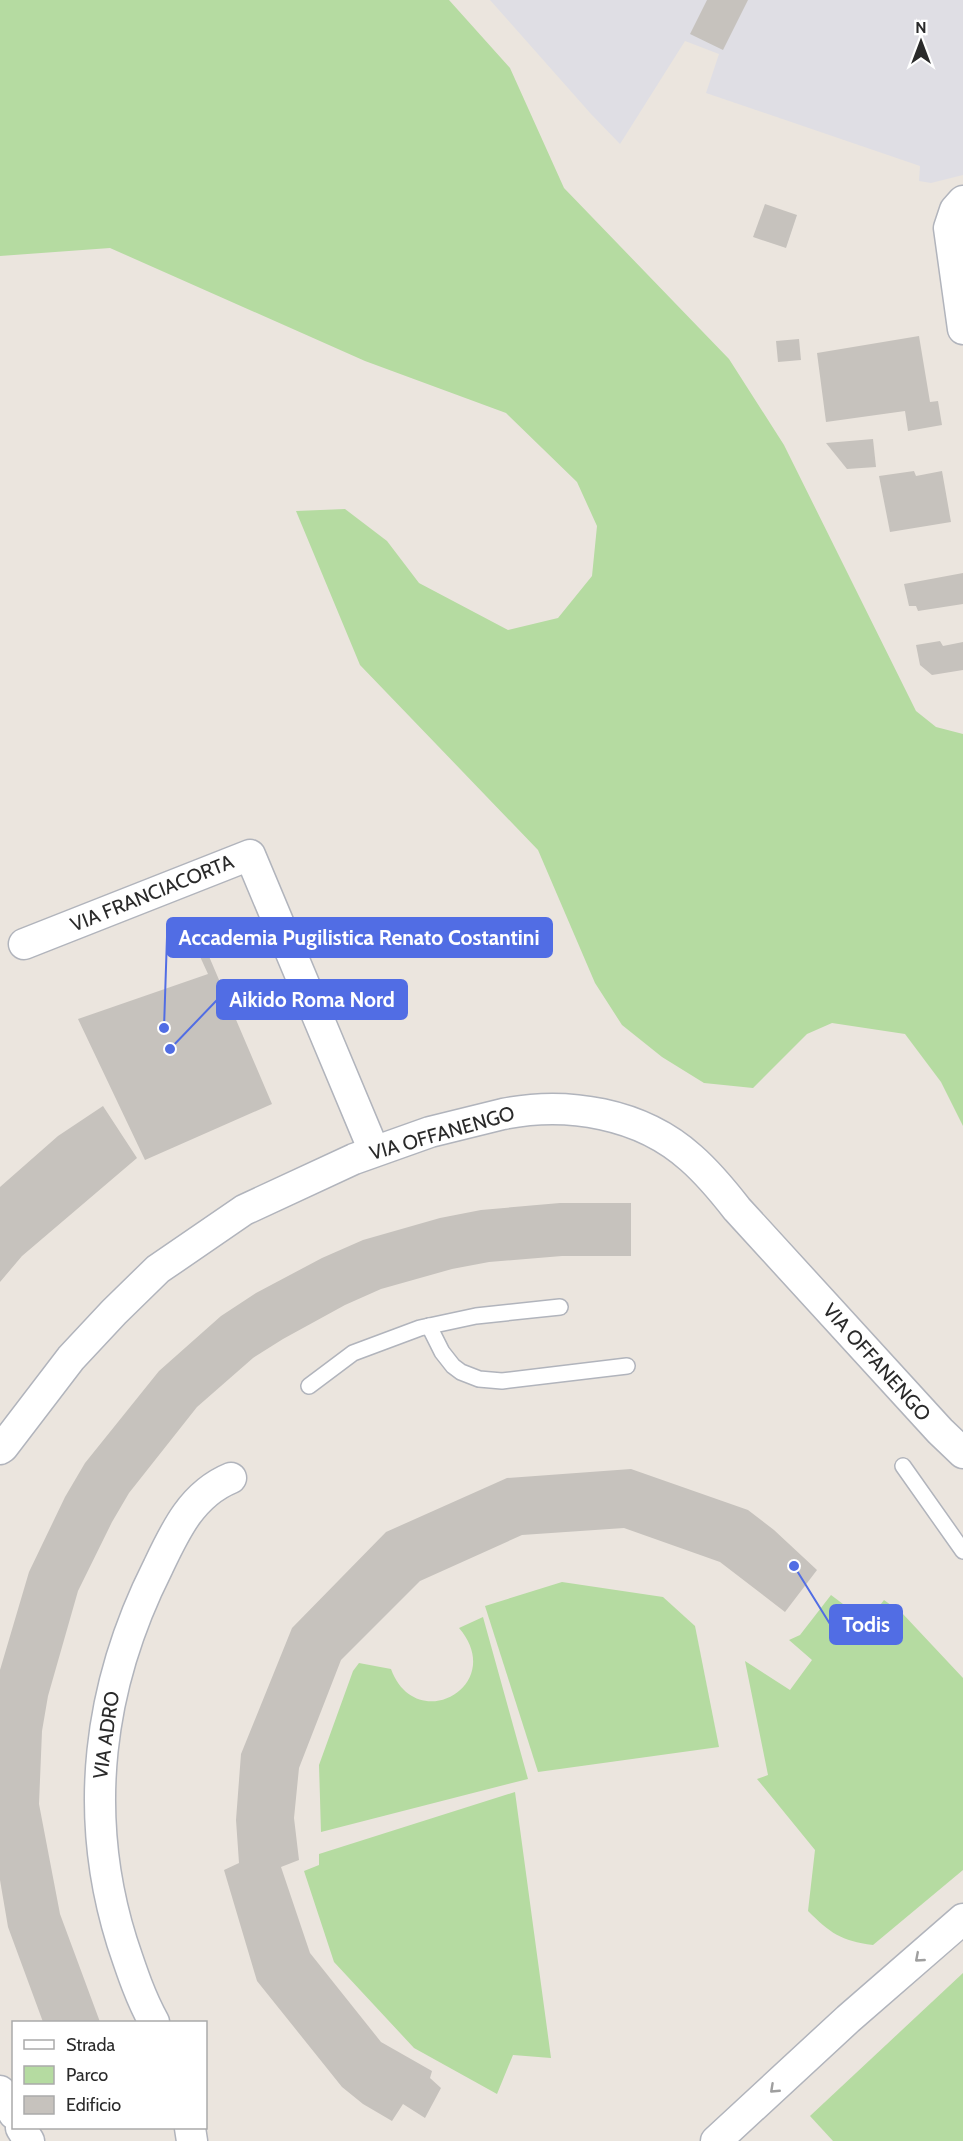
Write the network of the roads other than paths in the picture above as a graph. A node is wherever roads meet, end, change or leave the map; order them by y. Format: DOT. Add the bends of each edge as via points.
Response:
graph roads {
  1 [pos="963,201"];
  2 [pos="963,329"];
  3 [pos="24,944"];
  4 [pos="374,1151"];
  5 [pos="560,1307"];
  6 [pos="429,1326"];
  7 [pos="627,1366"];
  8 [pos="309,1386"];
  9 [pos="0,1449"];
  10 [pos="963,1453"];
  11 [pos="903,1466"];
  12 [pos="231,1478"];
  13 [pos="963,1551"];
  14 [pos="963,1919"];
  15 [pos="153,2021"];
  16 [pos="0,2091"];
  17 [pos="12,2111"];
  18 [pos="716,2141"];
  1 -- 2 [label="street" via="950,219 949,238"];
  3 -- 4 [label="street, VIA FRANCIACORTA" via="250,855"];
  4 -- 9 [label="street, VIA OFFANENGO" via="244,1210 158,1269 71,1358"];
  4 -- 10 [label="street, VIA OFFANENGO" via="452,1126 535,1109 596,1113 661,1137 712,1179"];
  5 -- 6 [label="lane" via="476,1316"];
  6 -- 7 [label="lane" via="453,1366 479,1379 502,1381"];
  6 -- 8 [label="lane" via="353,1353"];
  11 -- 13 [label="lane"];
  12 -- 15 [label="street, VIA ADRO" via="200,1497 167,1548 123,1649 105,1722 99,1789 110,1896 126,1956"];
  14 -- 18 [label="street, one-way"];
  16 -- 17 [label="street"];
}
